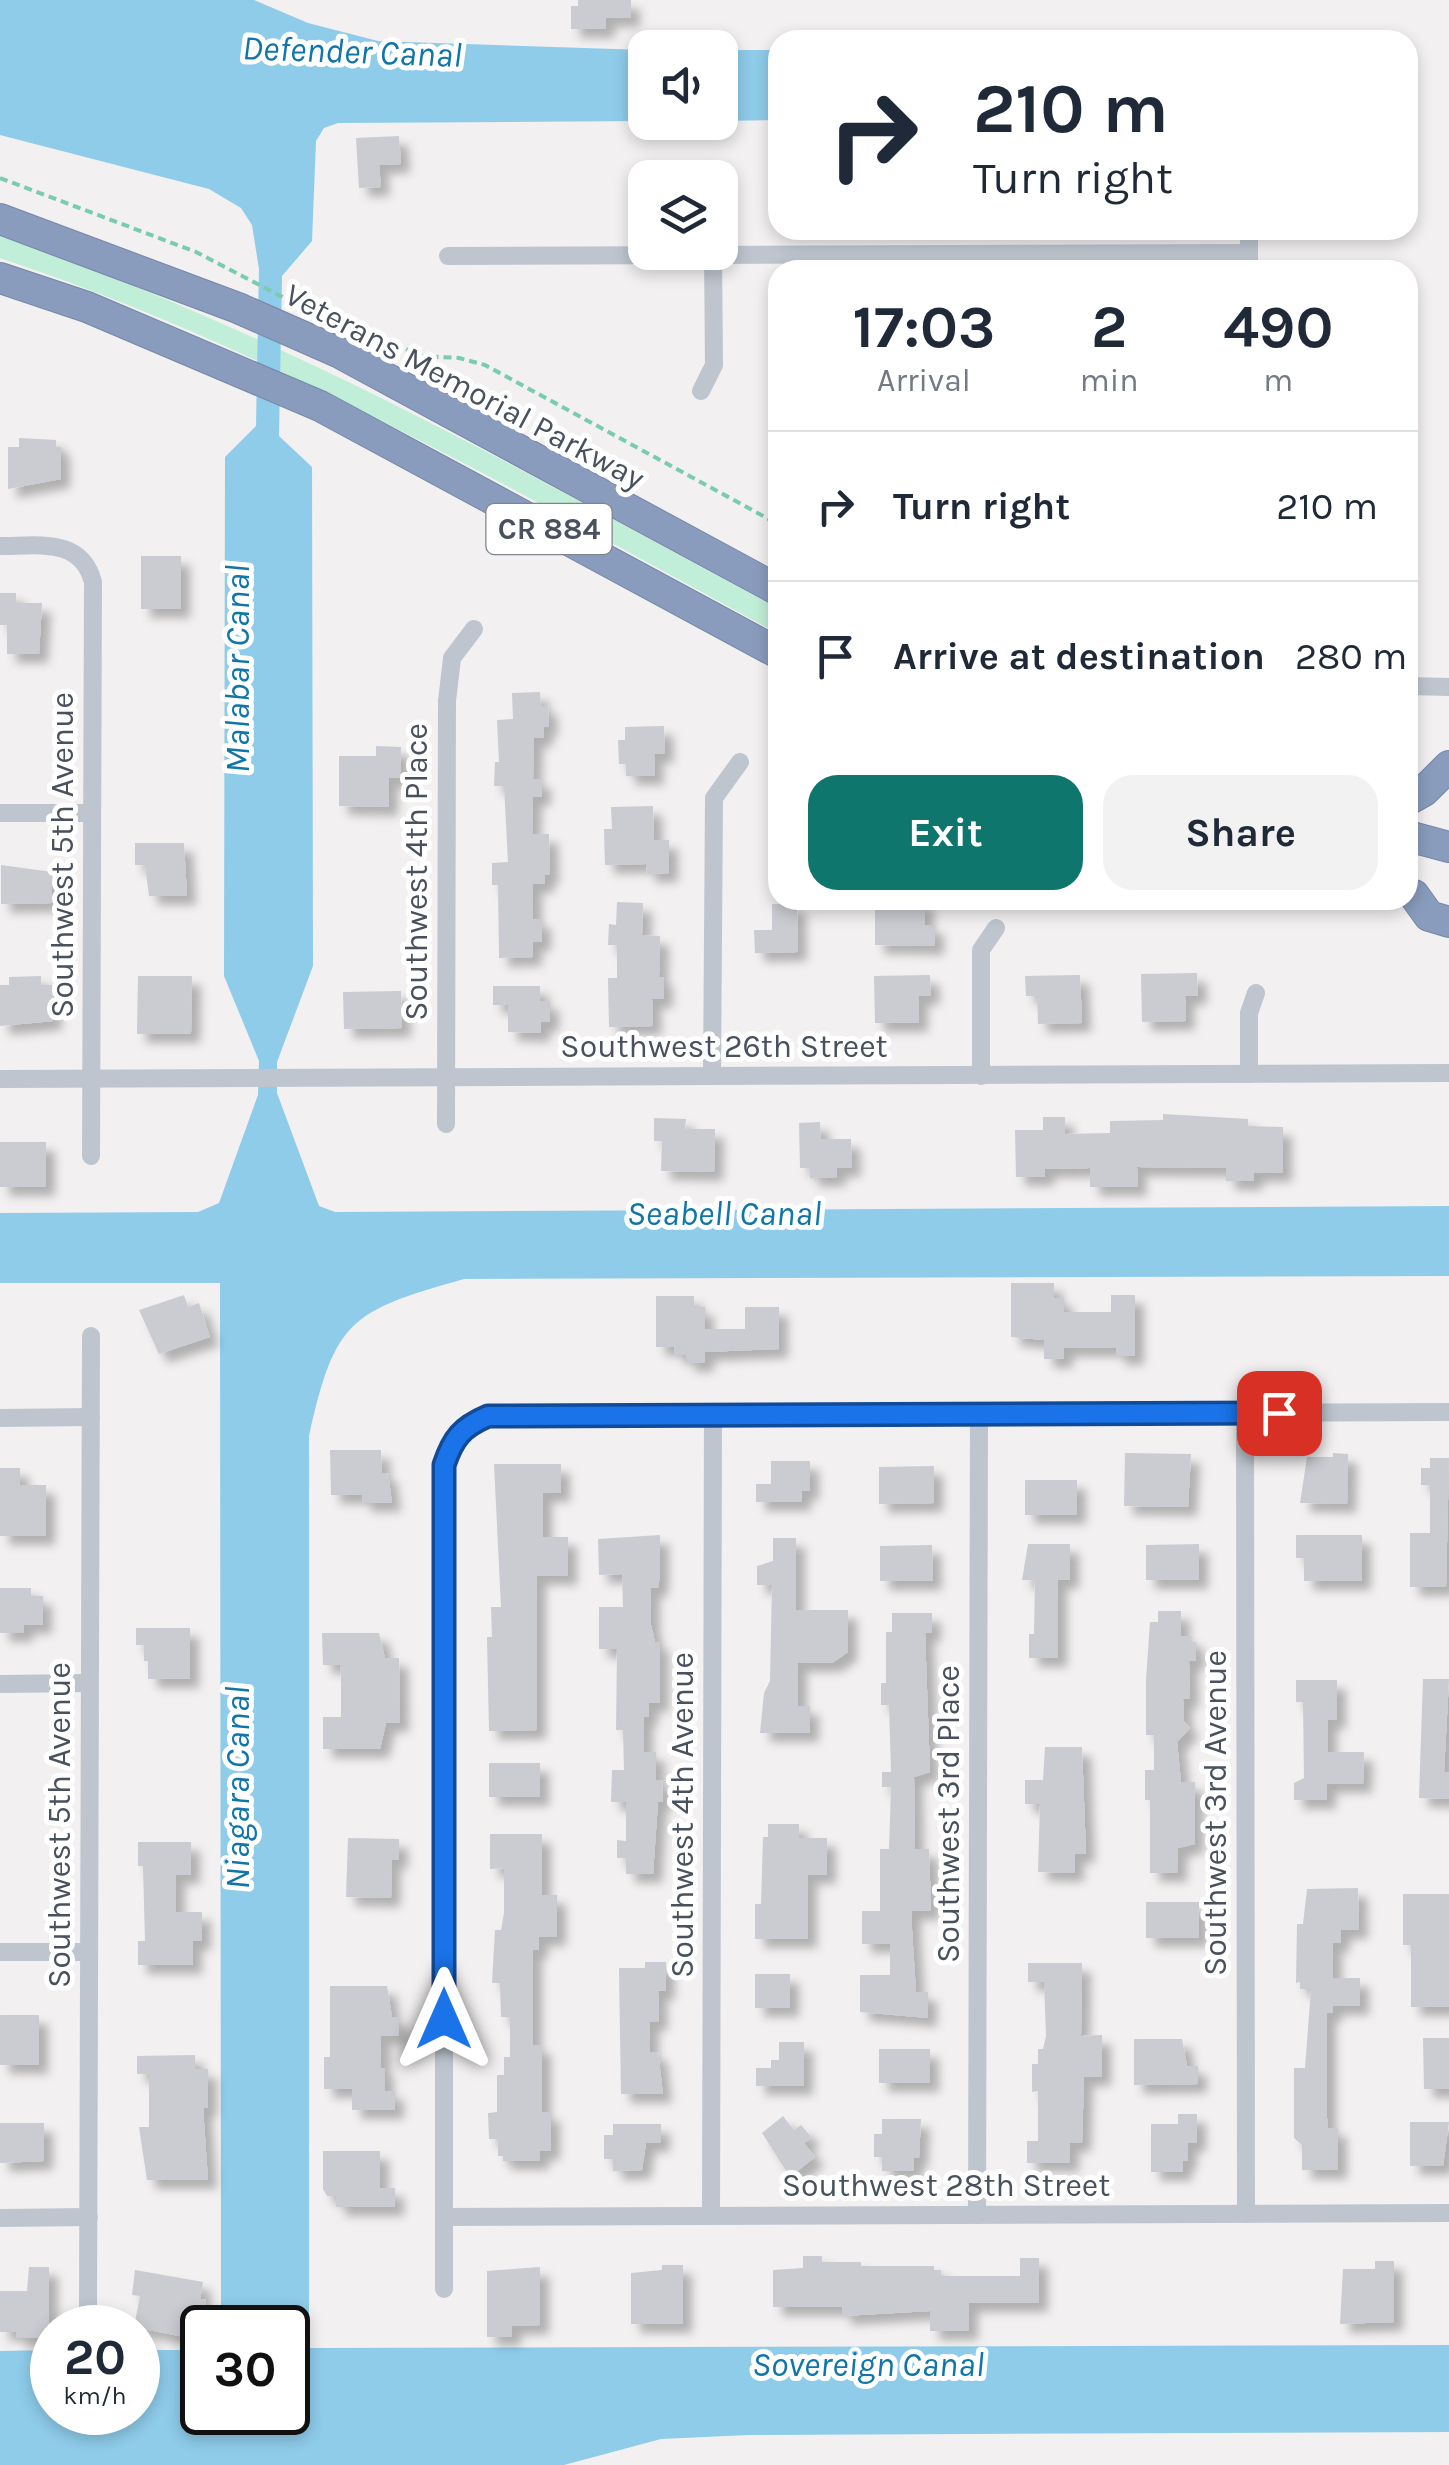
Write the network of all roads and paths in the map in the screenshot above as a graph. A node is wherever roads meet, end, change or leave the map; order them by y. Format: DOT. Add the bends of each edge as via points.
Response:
graph roads {
  1 [pos="0,178"];
  2 [pos="0,219"];
  3 [pos="448,256"];
  4 [pos="628,256"];
  5 [pos="738,257"];
  6 [pos="892,260"];
  7 [pos="713,270"];
  8 [pos="0,278"];
  9 [pos="701,391"];
  10 [pos="768,519"];
  11 [pos="0,546"];
  12 [pos="768,585"];
  13 [pos="474,629"];
  14 [pos="768,648"];
  15 [pos="1418,686"];
  16 [pos="1449,687"];
  17 [pos="740,762"];
  18 [pos="1449,766"];
  19 [pos="1418,794"];
  20 [pos="0,813"];
  21 [pos="92,813"];
  22 [pos="1418,839"];
  23 [pos="1449,847"];
  24 [pos="1418,896"];
  25 [pos="1418,903"];
  26 [pos="1449,903"];
  27 [pos="1449,922"];
  28 [pos="996,928"];
  29 [pos="1256,994"];
  30 [pos="1449,1073"];
  31 [pos="1249,1074"];
  32 [pos="712,1076"];
  33 [pos="981,1076"];
  34 [pos="90,1078"];
  35 [pos="445,1078"];
  36 [pos="0,1079"];
  37 [pos="446,1124"];
  38 [pos="92,1156"];
  39 [pos="91,1336"];
  40 [pos="1449,1412"];
  41 [pos="1246,1413"];
  42 [pos="979,1414"];
  43 [pos="713,1415"];
  44 [pos="90,1417"];
  45 [pos="0,1418"];
  46 [pos="89,1683"];
  47 [pos="0,1684"];
  48 [pos="0,1952"];
  49 [pos="88,1952"];
  50 [pos="1449,2213"];
  51 [pos="1246,2214"];
  52 [pos="978,2215"];
  53 [pos="711,2216"];
  54 [pos="88,2217"];
  55 [pos="444,2217"];
  56 [pos="0,2218"];
  57 [pos="444,2289"];
  58 [pos="88,2305"];
  1 -- 10 [label="path" via="196,252 300,306 334,313 420,356 485,365"];
  2 -- 12 [label="highway, Veterans Memorial Parkway / CR 884" via="338,352"];
  3 -- 4 [label="street"];
  5 -- 6 [label="street"];
  7 -- 9 [label="street" via="714,365"];
  8 -- 14 [label="highway, CR 884" via="87,307 320,406"];
  11 -- 21 [label="street, Southwest 5th Avenue" via="53,546 81,557 93,582"];
  13 -- 35 [label="street, Southwest 4th Place" via="452,658 447,700"];
  15 -- 16 [label="street"];
  17 -- 32 [label="street" via="714,798"];
  18 -- 19 [label="highway"];
  20 -- 21 [label="street"];
  21 -- 34 [label="street, Southwest 5th Avenue"];
  22 -- 23 [label="highway"];
  24 -- 26 [label="highway"];
  25 -- 27 [label="highway" via="1429,916"];
  28 -- 33 [label="street" via="981,950"];
  29 -- 31 [label="street" via="1248,1013"];
  30 -- 31 [label="street, Southwest 26th Street"];
  31 -- 33 [label="street, Southwest 26th Street"];
  32 -- 33 [label="street, Southwest 26th Street"];
  32 -- 35 [label="street, Southwest 26th Street"];
  34 -- 35 [label="street, Southwest 26th Street"];
  34 -- 36 [label="street, Southwest 26th Street"];
  34 -- 38 [label="street, Southwest 5th Avenue"];
  35 -- 37 [label="street, Southwest 4th Place"];
  39 -- 44 [label="street, Southwest 5th Avenue"];
  40 -- 41 [label="street"];
  41 -- 42 [label="street"];
  41 -- 51 [label="street, Southwest 3rd Avenue"];
  42 -- 43 [label="street"];
  42 -- 52 [label="street, Southwest 3rd Place"];
  43 -- 53 [label="street, Southwest 4th Avenue"];
  43 -- 55 [label="street" via="488,1416 467,1425 444,1465"];
  44 -- 45 [label="street"];
  44 -- 46 [label="street, Southwest 5th Avenue"];
  46 -- 47 [label="street"];
  46 -- 49 [label="street, Southwest 5th Avenue"];
  48 -- 49 [label="street"];
  49 -- 54 [label="street, Southwest 5th Avenue"];
  50 -- 51 [label="street, Southwest 28th Street"];
  51 -- 52 [label="street, Southwest 28th Street"];
  52 -- 53 [label="street, Southwest 28th Street"];
  53 -- 55 [label="street, Southwest 28th Street"];
  54 -- 56 [label="street"];
  54 -- 58 [label="street, Southwest 5th Avenue"];
  55 -- 57 [label="street"];
}
